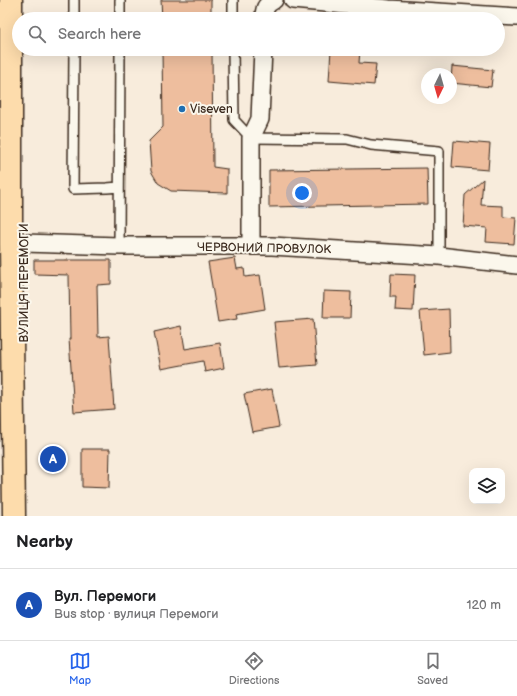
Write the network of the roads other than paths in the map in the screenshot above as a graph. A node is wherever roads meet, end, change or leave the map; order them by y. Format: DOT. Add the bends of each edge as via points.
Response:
graph roads {
  1 [pos="11,0"];
  2 [pos="24,0"];
  3 [pos="74,0"];
  4 [pos="120,0"];
  5 [pos="233,0"];
  6 [pos="274,0"];
  7 [pos="293,0"];
  8 [pos="389,5"];
  9 [pos="24,12"];
  10 [pos="74,12"];
  11 [pos="120,12"];
  12 [pos="233,12"];
  13 [pos="264,12"];
  14 [pos="464,12"];
  15 [pos="505,16"];
  16 [pos="517,17"];
  17 [pos="12,41"];
  18 [pos="12,56"];
  19 [pos="24,56"];
  20 [pos="74,56"];
  21 [pos="120,56"];
  22 [pos="233,56"];
  23 [pos="263,56"];
  24 [pos="251,138"];
  25 [pos="119,188"];
  26 [pos="17,244"];
  27 [pos="119,246"];
  28 [pos="250,246"];
  29 [pos="439,256"];
  30 [pos="517,265"];
  31 [pos="6,305"];
  32 [pos="14,516"];
  33 [pos="27,516"];
  1 -- 17 [label="main road, ВУЛИЦЯ ПЕРЕМОГИ"];
  2 -- 9 [label="main road"];
  3 -- 10 [label="lane"];
  4 -- 11 [label="lane"];
  5 -- 12 [label="lane"];
  6 -- 13 [label="street" via="268,3"];
  7 -- 8 [label="street"];
  8 -- 14 [label="street"];
  15 -- 16 [label="street"];
  18 -- 26 [label="main road, ВУЛИЦЯ ПЕРЕМОГИ"];
  19 -- 26 [label="main road, ВУЛИЦЯ ПЕРЕМОГИ"];
  20 -- 25 [label="lane" via="73,189"];
  21 -- 25 [label="lane"];
  22 -- 24 [label="lane" via="234,120"];
  23 -- 24 [label="street" via="260,119"];
  24 -- 28 [label="street"];
  24 -- 29 [label="lane" via="347,139 371,145 438,151"];
  25 -- 27 [label="lane"];
  26 -- 27 [label="street, ЧЕРВОНИЙ ПРОВУЛОК"];
  26 -- 31 [label="main road, ВУЛИЦЯ ПЕРЕМОГИ"];
  26 -- 33 [label="main road, ВУЛИЦЯ ПЕРЕМОГИ"];
  27 -- 28 [label="street, ЧЕРВОНИЙ ПРОВУЛОК"];
  28 -- 29 [label="street, ЧЕРВОНИЙ ПРОВУЛОК"];
  29 -- 30 [label="street, ЧЕРВОНИЙ ПРОВУЛОК"];
  31 -- 32 [label="main road, ВУЛИЦЯ ПЕРЕМОГИ"];
}
